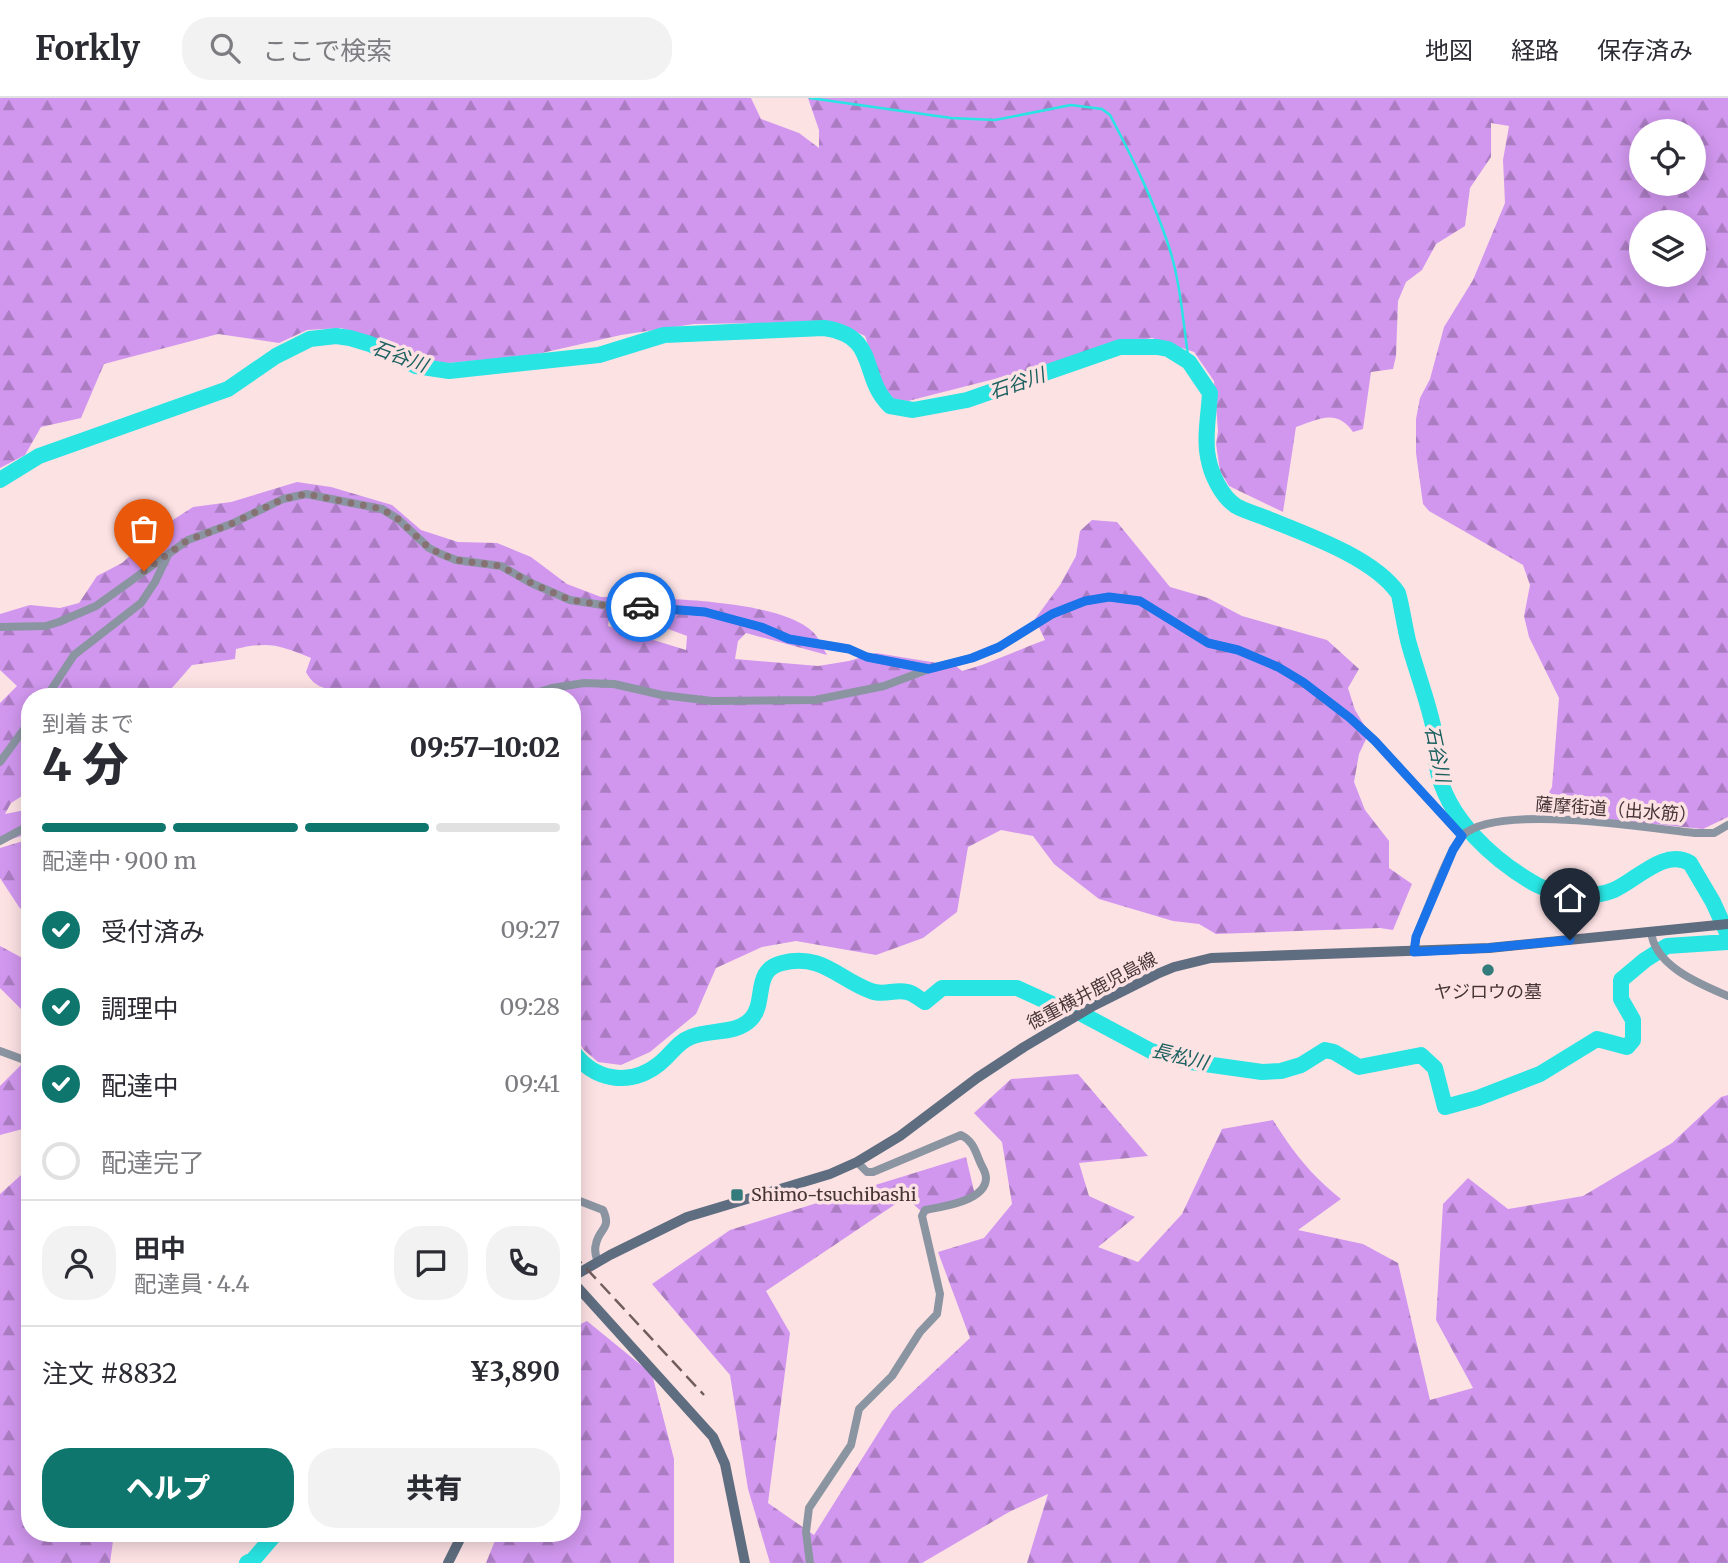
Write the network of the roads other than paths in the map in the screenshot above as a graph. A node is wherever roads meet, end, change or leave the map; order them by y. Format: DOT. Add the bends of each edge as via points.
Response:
graph roads {
  1 [pos="168,555"];
  2 [pos="0,627"];
  3 [pos="929,669"];
  4 [pos="52,688"];
  5 [pos="552,688"];
  6 [pos="21,734"];
  7 [pos="0,762"];
  8 [pos="1728,825"];
  9 [pos="21,830"];
  10 [pos="1462,836"];
  11 [pos="0,841"];
  12 [pos="1728,924"];
  13 [pos="1651,931"];
  14 [pos="1414,952"];
  15 [pos="1728,996"];
  16 [pos="0,1051"];
  17 [pos="21,1059"];
  18 [pos="857,1163"];
  19 [pos="581,1201"];
  20 [pos="598,1262"];
  21 [pos="581,1273"];
  22 [pos="581,1289"];
  23 [pos="458,1542"];
  24 [pos="448,1563"];
  25 [pos="745,1563"];
  26 [pos="810,1563"];
  1 -- 2 [label="street" via="96,606 59,622"];
  1 -- 3 [label="street" via="188,540 283,499 306,494 382,509 441,554 501,566 570,600 705,612 789,639"];
  1 -- 4 [label="street" via="141,603 74,655"];
  3 -- 5 [label="street" via="884,686 815,700 712,701 614,684"];
  3 -- 10 [label="street" via="999,647 1052,614 1085,601 1109,597 1140,601 1208,643 1238,650 1303,682 1375,741"];
  6 -- 7 [label="street"];
  8 -- 10 [label="street, 薩摩街道（出水筋）" via="1714,833 1695,833 1555,818 1474,828"];
  9 -- 11 [label="street"];
  10 -- 14 [label="street, 薩摩街道（出水筋）" via="1416,937"];
  12 -- 13 [label="main road, 徳重横井鹿児島線"];
  13 -- 14 [label="main road, 徳重横井鹿児島線"];
  13 -- 15 [label="street" via="1660,954 1701,984"];
  14 -- 18 [label="main road, 徳重横井鹿児島線" via="1211,958 1174,967 1093,1006 1024,1047"];
  16 -- 17 [label="street"];
  18 -- 20 [label="main road, 徳重横井鹿児島線" via="687,1217"];
  18 -- 26 [label="street" via="873,1172 961,1135 970,1140 986,1180 964,1202 925,1210 922,1216 940,1305 892,1376 859,1409 851,1445 812,1501 807,1518"];
  19 -- 20 [label="street" via="603,1210 607,1218 596,1243"];
  20 -- 21 [label="main road, 徳重横井鹿児島線"];
  22 -- 25 [label="main road" via="713,1437 725,1464"];
  23 -- 24 [label="main road"];
}
